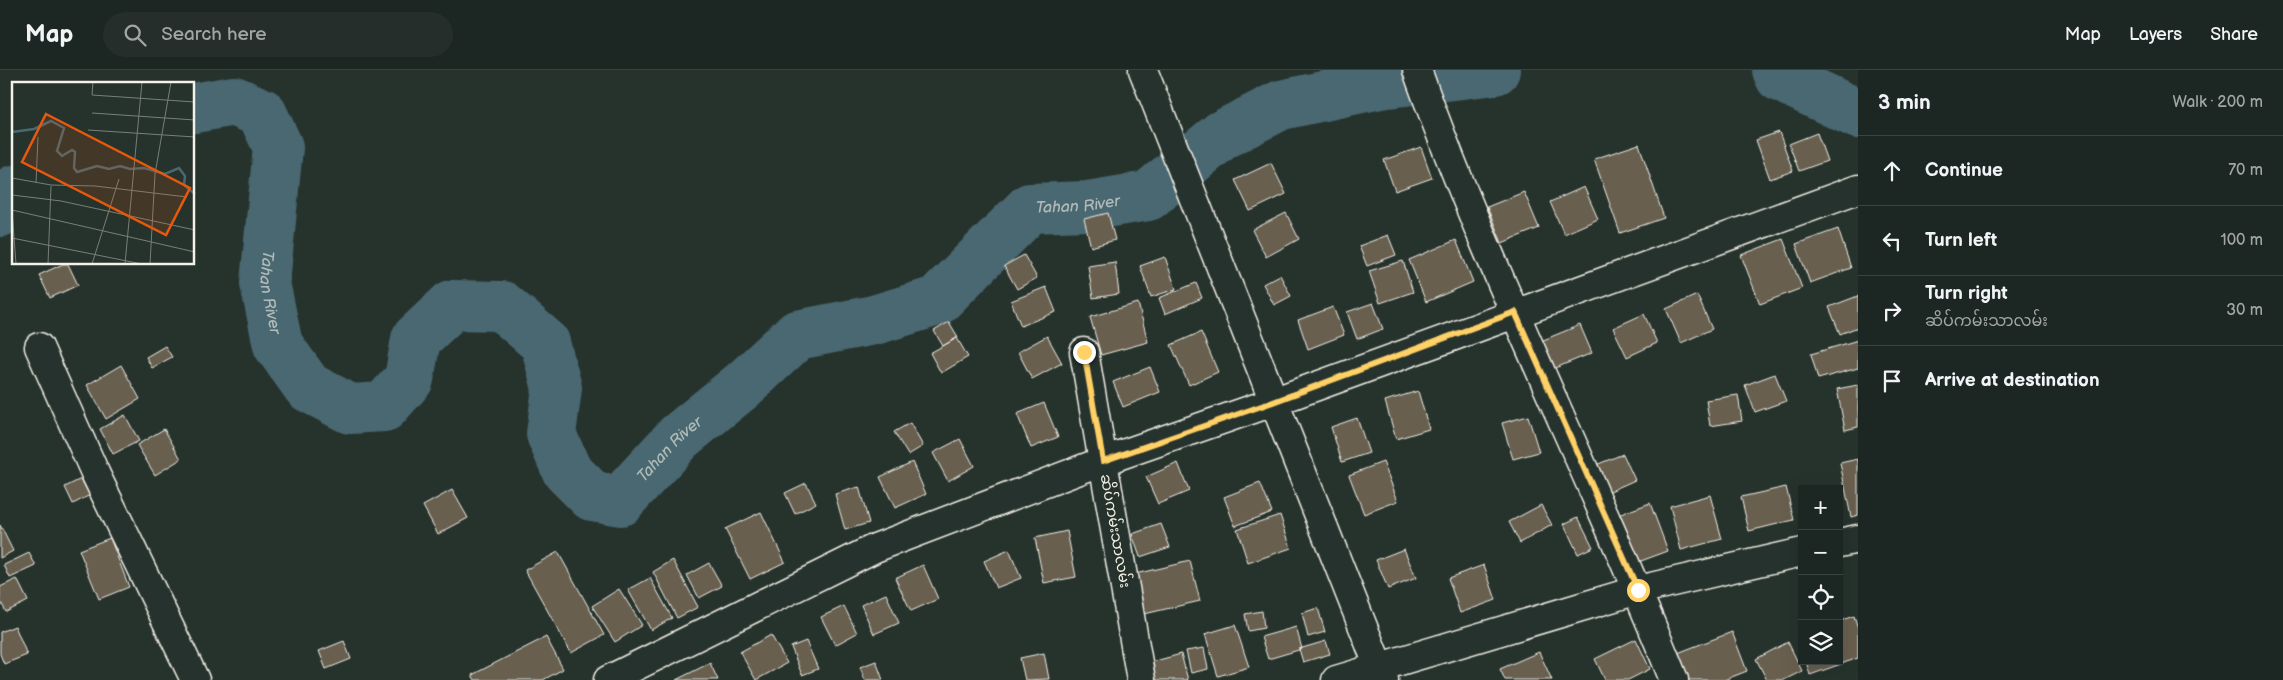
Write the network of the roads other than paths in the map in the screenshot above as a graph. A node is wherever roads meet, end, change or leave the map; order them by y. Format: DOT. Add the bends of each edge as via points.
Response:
graph roads {
  1 [pos="1142,70"];
  2 [pos="1417,70"];
  3 [pos="1858,190"];
  4 [pos="1515,312"];
  5 [pos="39,347"];
  6 [pos="1084,352"];
  7 [pos="1273,402"];
  8 [pos="1103,461"];
  9 [pos="1858,539"];
  10 [pos="1843,542"];
  11 [pos="1798,553"];
  12 [pos="1638,590"];
  13 [pos="1382,674"];
  14 [pos="195,680"];
  15 [pos="608,680"];
  16 [pos="1141,680"];
  17 [pos="1336,680"];
  18 [pos="1674,680"];
  1 -- 7 [label="street"];
  2 -- 4 [label="street"];
  3 -- 4 [label="street"];
  4 -- 7 [label="street"];
  4 -- 12 [label="street"];
  5 -- 14 [label="street" via="96,475"];
  6 -- 8 [label="street, ဆိပ်ကမ်းသာလမ်း"];
  7 -- 8 [label="street"];
  7 -- 13 [label="street"];
  8 -- 15 [label="street" via="875,548"];
  8 -- 16 [label="street, ဆိပ်ကမ်းသာလမ်း"];
  9 -- 10 [label="street"];
  11 -- 12 [label="street"];
  12 -- 13 [label="street"];
  12 -- 18 [label="street"];
  13 -- 17 [label="street"];
}
